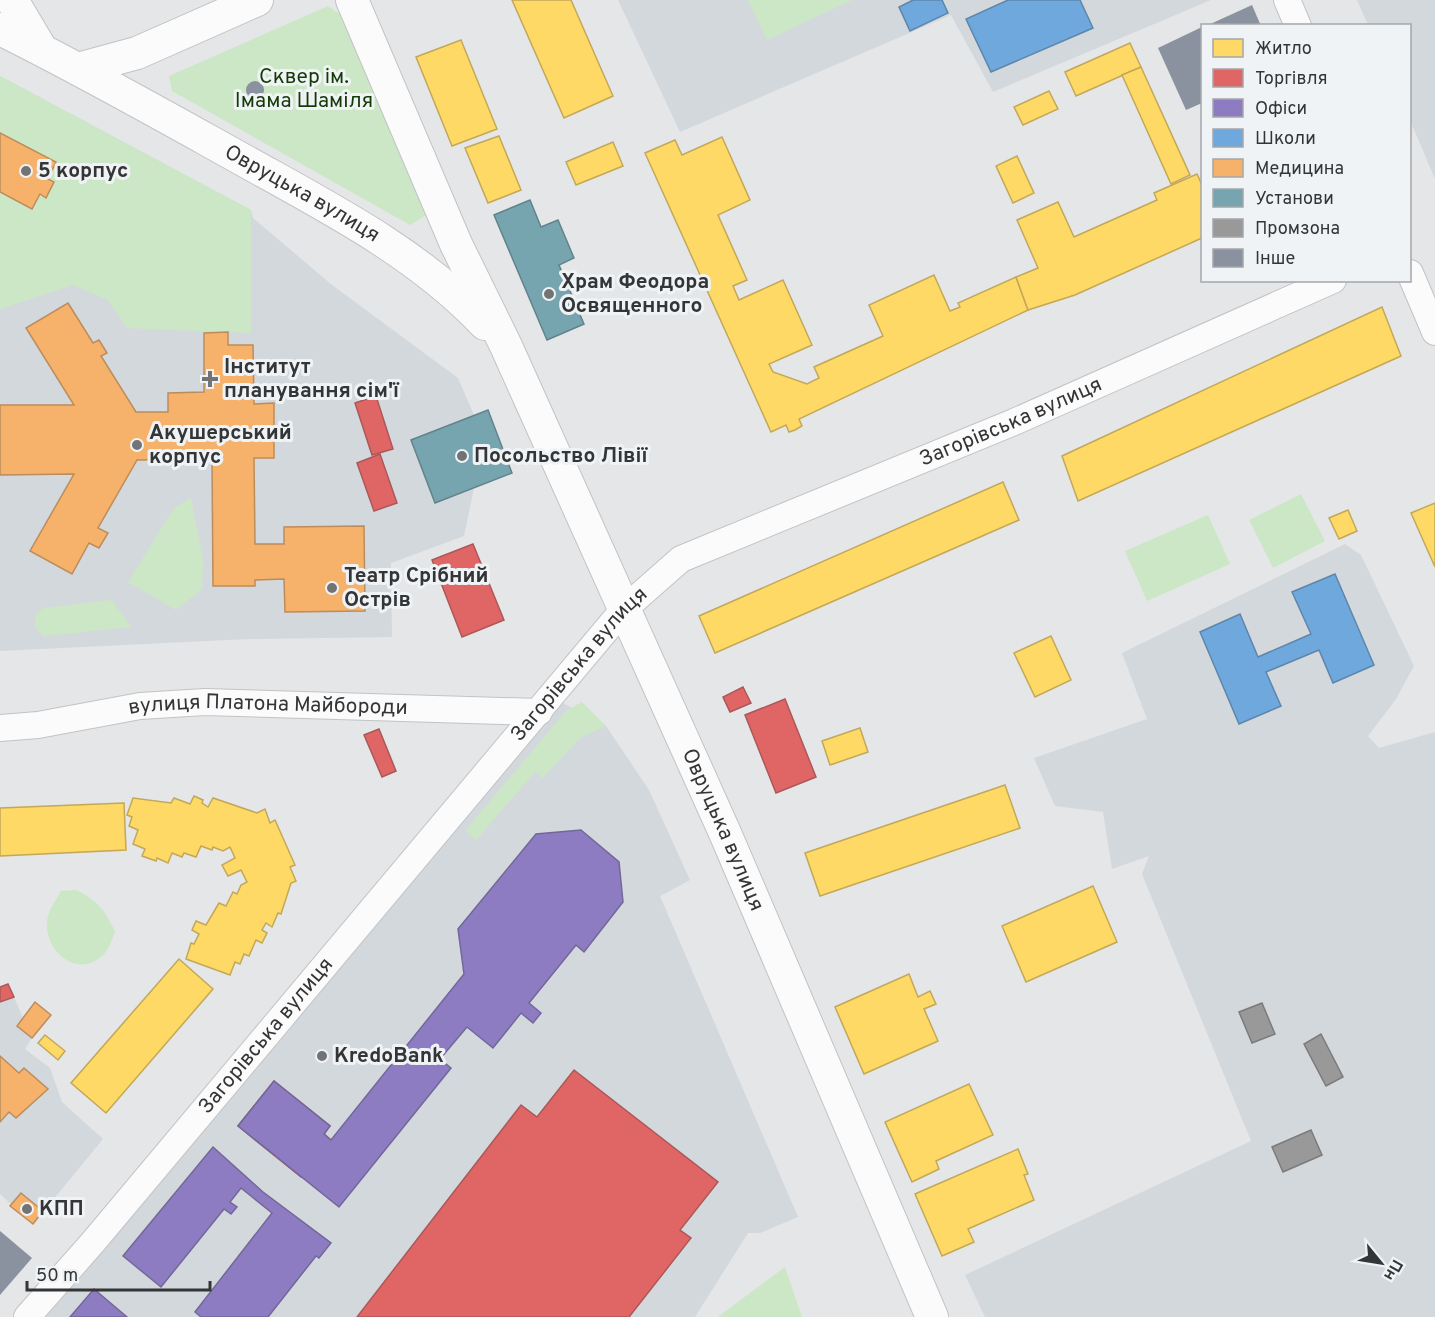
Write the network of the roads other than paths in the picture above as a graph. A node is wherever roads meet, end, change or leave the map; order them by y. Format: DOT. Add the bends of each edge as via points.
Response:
graph roads {
  1 [pos="12,0"];
  2 [pos="257,0"];
  3 [pos="352,0"];
  4 [pos="1287,0"];
  5 [pos="1297,24"];
  6 [pos="0,29"];
  7 [pos="41,49"];
  8 [pos="78,69"];
  9 [pos="1411,275"];
  10 [pos="1329,282"];
  11 [pos="1435,332"];
  12 [pos="506,346"];
  13 [pos="623,610"];
  14 [pos="539,711"];
  15 [pos="0,728"];
  16 [pos="27,1317"];
  17 [pos="932,1317"];
  1 -- 7 [label="street"];
  2 -- 8 [label="street" via="137,53"];
  3 -- 12 [label="street, Овруцька вулиця" via="456,244"];
  4 -- 5 [label="street"];
  6 -- 7 [label="street, Овруцька вулиця"];
  7 -- 8 [label="street, Овруцька вулиця"];
  8 -- 12 [label="street, Овруцька вулиця" via="334,211 415,261 457,294"];
  9 -- 11 [label="street"];
  10 -- 13 [label="street, Загорівська вулиця" via="1014,423 681,559"];
  12 -- 13 [label="street, Овруцька вулиця"];
  13 -- 14 [label="street, Загорівська вулиця"];
  13 -- 17 [label="street, Овруцька вулиця" via="725,833"];
  14 -- 15 [label="street, вулиця Платона Майбороди" via="205,702 140,706"];
  14 -- 16 [label="street, Загорівська вулиця"];
}
